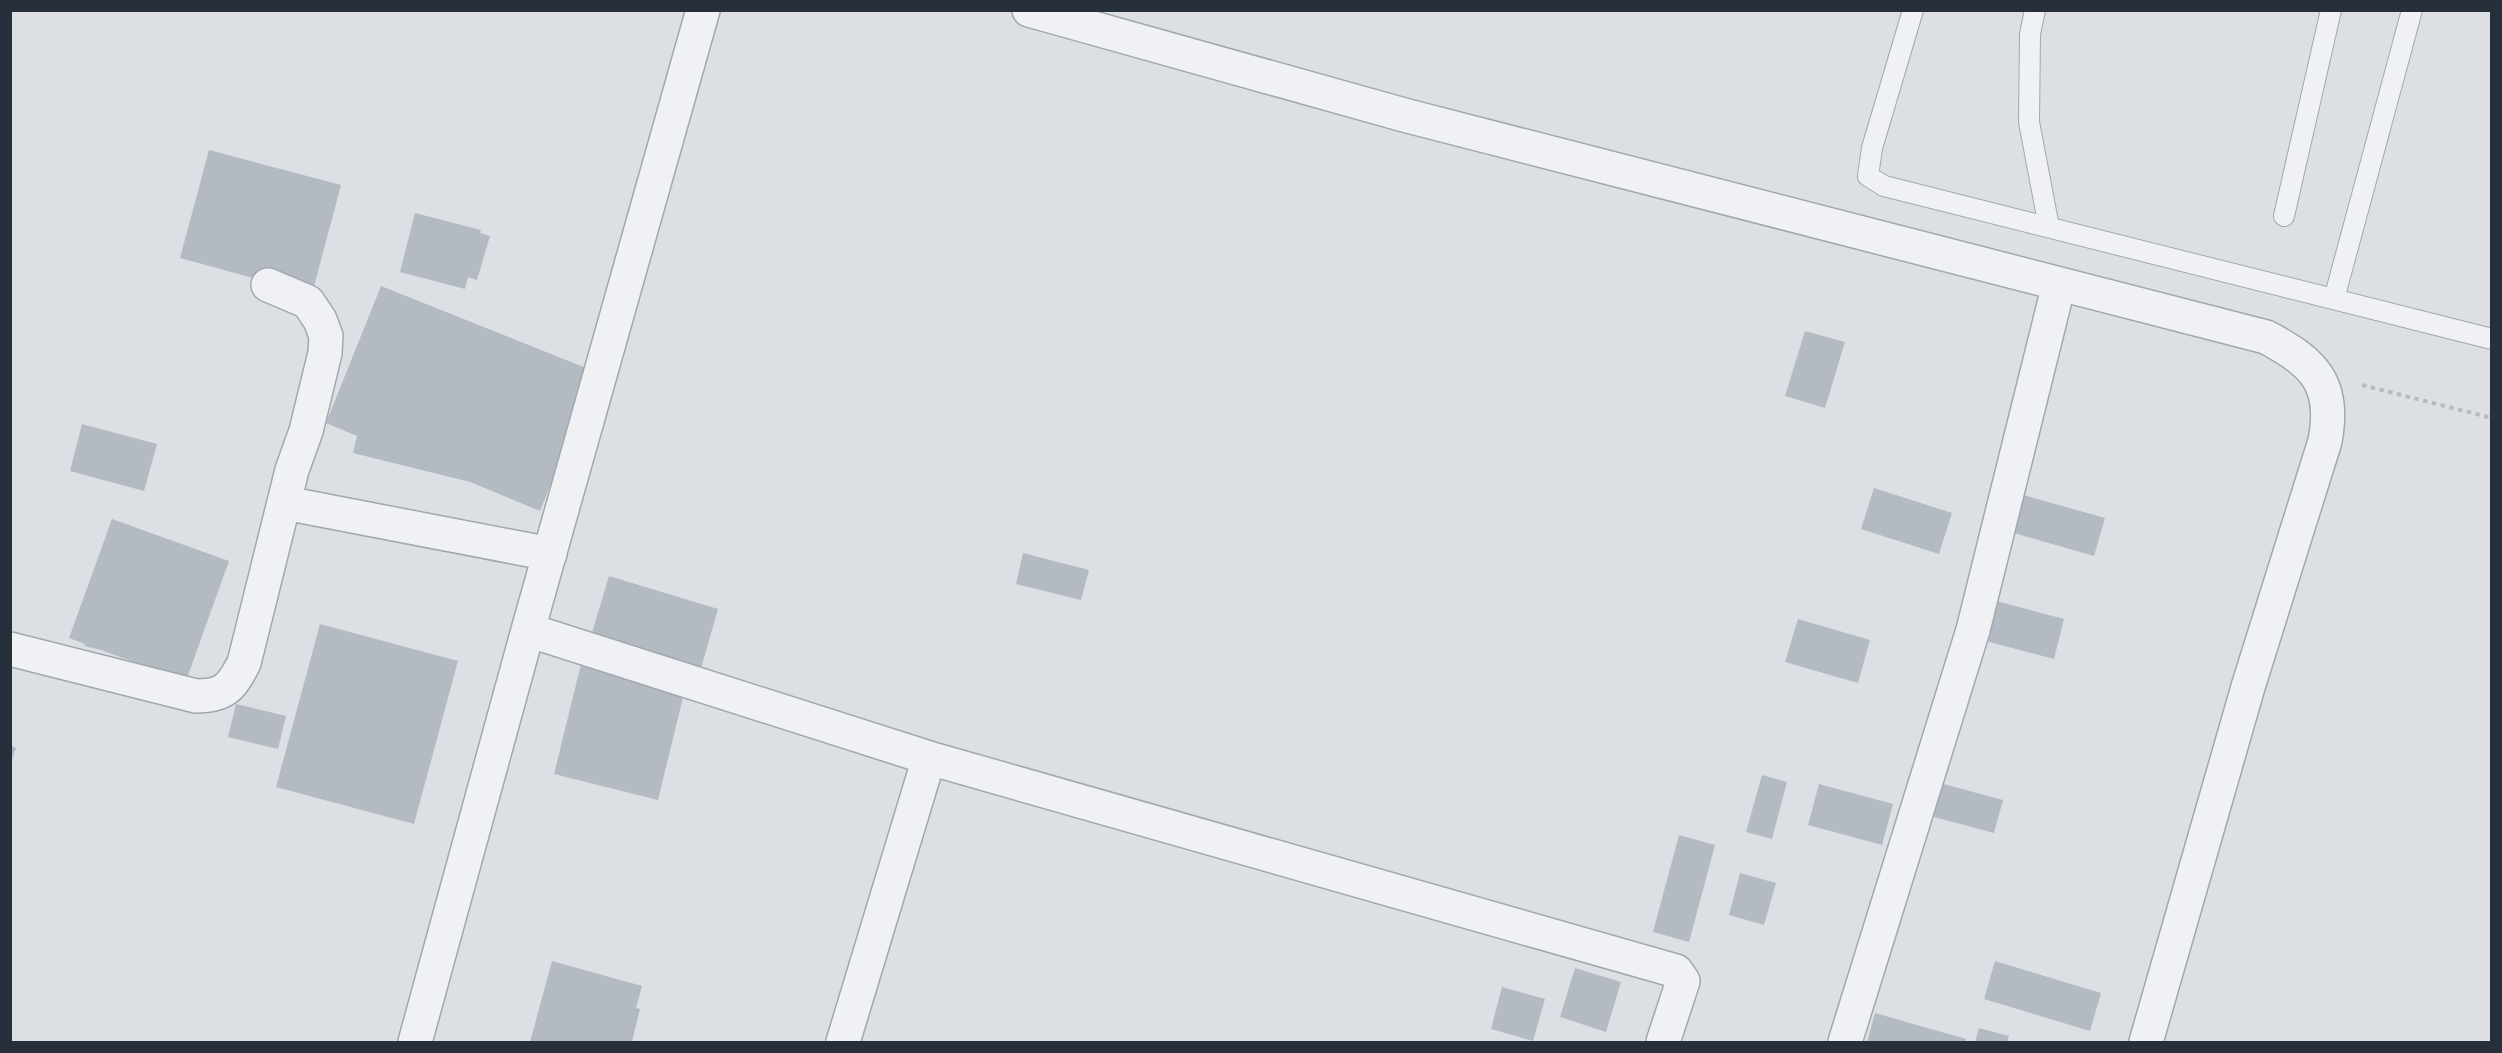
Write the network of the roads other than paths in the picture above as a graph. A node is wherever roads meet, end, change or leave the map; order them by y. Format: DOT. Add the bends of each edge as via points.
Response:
graph roads {
  1 [pos="703,10"];
  2 [pos="1029,10"];
  3 [pos="1913,10"];
  4 [pos="2036,10"];
  5 [pos="2331,10"];
  6 [pos="2412,10"];
  7 [pos="2284,216"];
  8 [pos="2049,227"];
  9 [pos="2059,284"];
  10 [pos="268,285"];
  11 [pos="2334,299"];
  12 [pos="2492,339"];
  13 [pos="285,503"];
  14 [pos="550,554"];
  15 [pos="528,630"];
  16 [pos="10,649"];
  17 [pos="929,758"];
  18 [pos="415,1042"];
  19 [pos="843,1042"];
  20 [pos="1663,1042"];
  21 [pos="1845,1042"];
  22 [pos="2146,1042"];
  1 -- 14 [label="street"];
  2 -- 9 [label="street" via="1404,115"];
  3 -- 8 [label="lane" via="1872,148 1868,176 1884,186"];
  4 -- 8 [label="lane" via="2030,34 2029,122"];
  5 -- 7 [label="lane"];
  6 -- 11 [label="lane"];
  8 -- 11 [label="lane"];
  9 -- 21 [label="street" via="1973,630"];
  9 -- 22 [label="street" via="2266,337 2307,362 2328,403 2325,441 2248,687"];
  10 -- 13 [label="street" via="308,302 326,336 306,431"];
  11 -- 12 [label="lane"];
  13 -- 14 [label="street"];
  13 -- 16 [label="street" via="244,663 236,679 215,696 196,696"];
  14 -- 15 [label="street"];
  15 -- 17 [label="street"];
  15 -- 18 [label="street"];
  17 -- 19 [label="street"];
  17 -- 20 [label="street" via="1676,971 1683,981"];
}
